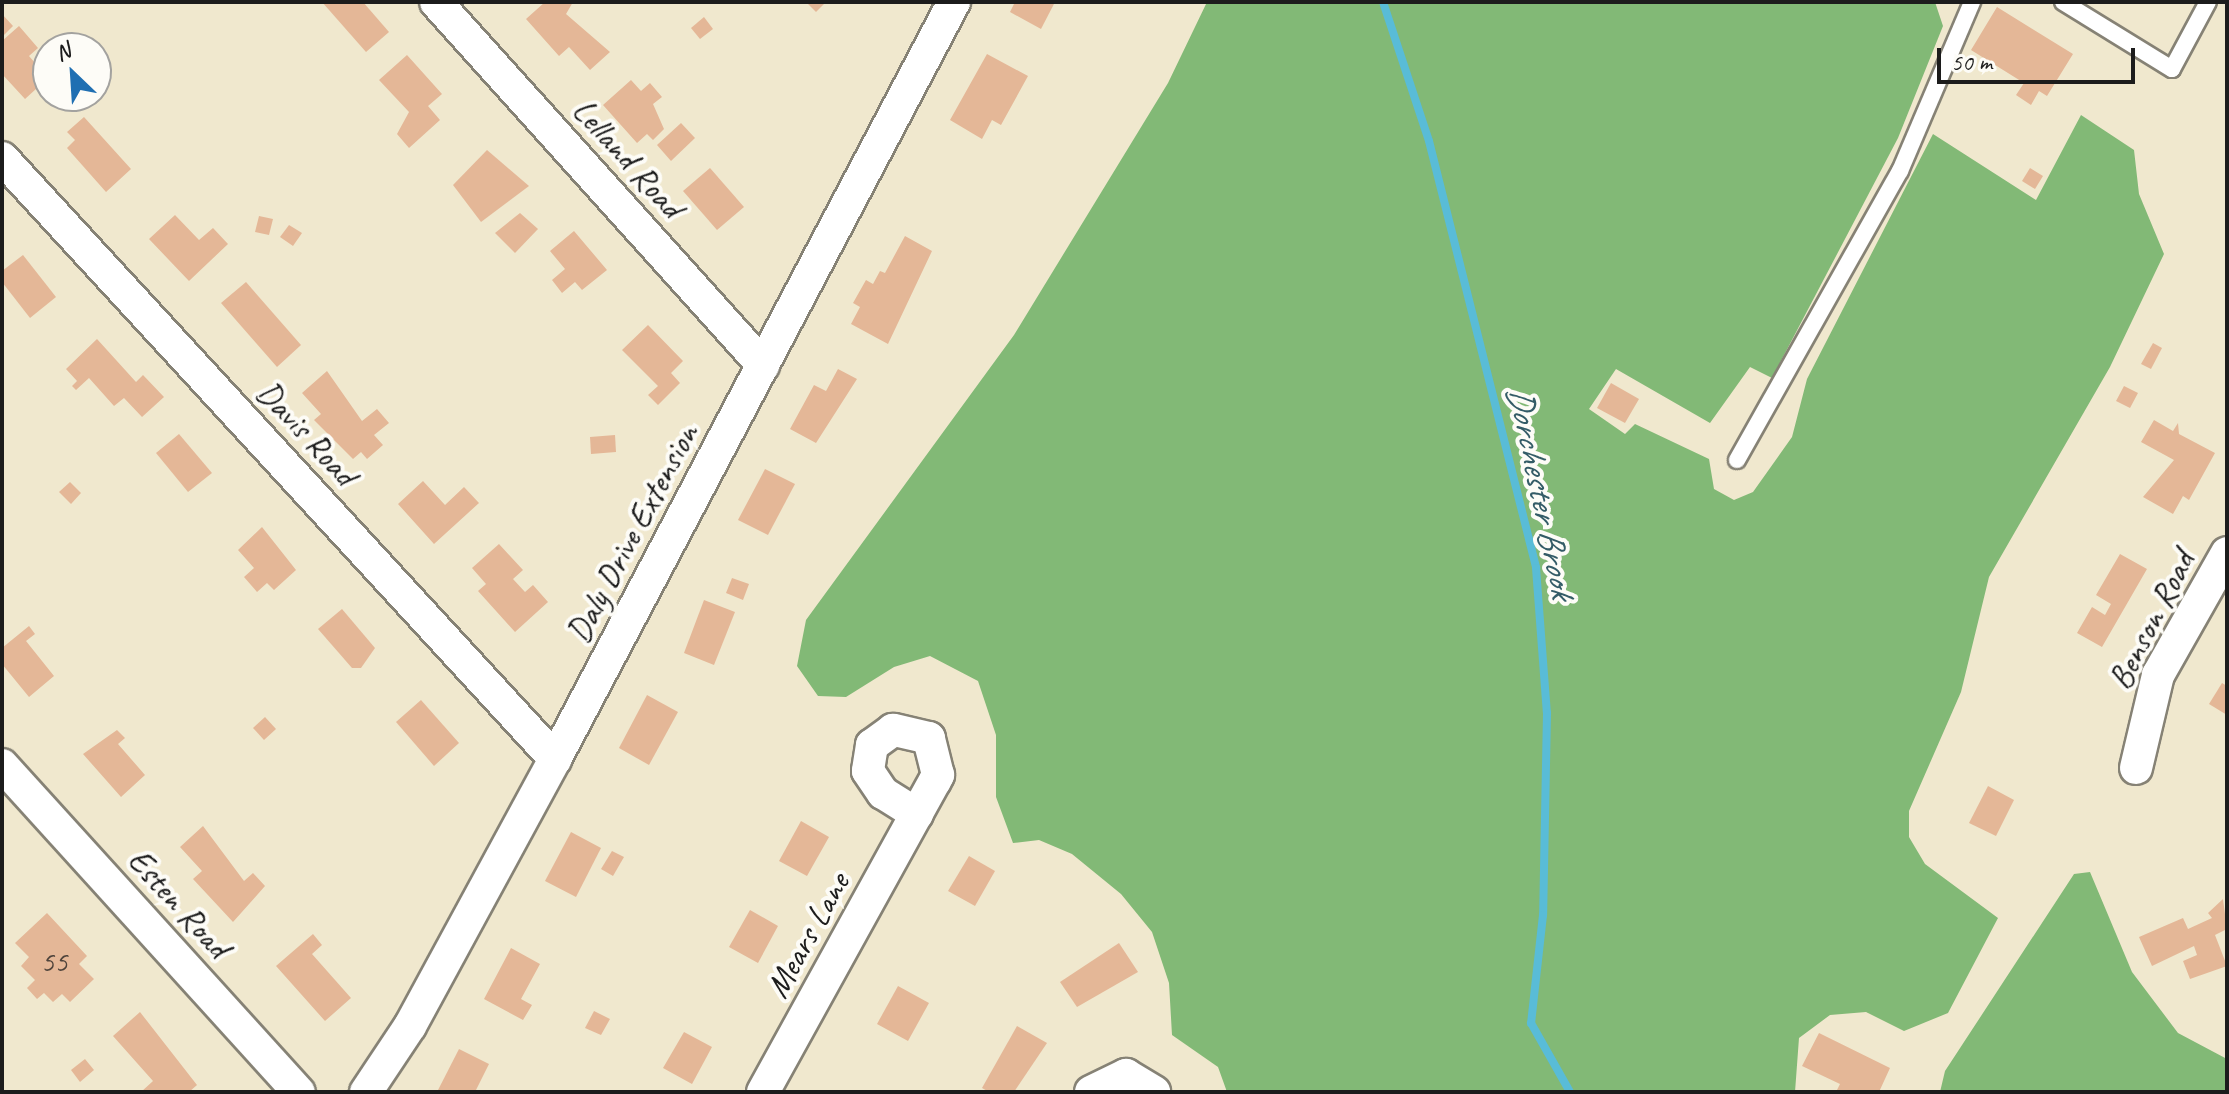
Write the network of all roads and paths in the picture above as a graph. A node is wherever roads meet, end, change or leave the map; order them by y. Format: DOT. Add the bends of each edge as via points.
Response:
graph roads {
  1 [pos="436,2"];
  2 [pos="954,2"];
  3 [pos="1972,2"];
  4 [pos="2063,2"];
  5 [pos="2208,2"];
  6 [pos="2,158"];
  7 [pos="763,365"];
  8 [pos="1737,460"];
  9 [pos="2227,553"];
  10 [pos="555,759"];
  11 [pos="2,765"];
  12 [pos="2136,768"];
  13 [pos="917,814"];
  14 [pos="299,1092"];
  15 [pos="366,1092"];
  16 [pos="763,1092"];
  17 [pos="1091,1092"];
  18 [pos="1154,1092"];
  1 -- 7 [label="street, Lelland Road"];
  2 -- 7 [label="street, Daly Drive Extension"];
  3 -- 8 [label="lane" via="1900,171"];
  4 -- 5 [label="lane" via="2172,69"];
  6 -- 10 [label="street, Davis Road"];
  7 -- 10 [label="street, Daly Drive Extension"];
  9 -- 12 [label="street, Benson Road" via="2158,675"];
  10 -- 15 [label="street, Daly Drive Extension" via="410,1026"];
  11 -- 14 [label="street, Esten Road"];
  13 -- 16 [label="street, Mears Lane"];
  17 -- 18 [label="street" via="1118,1075 1140,1079"];
}
